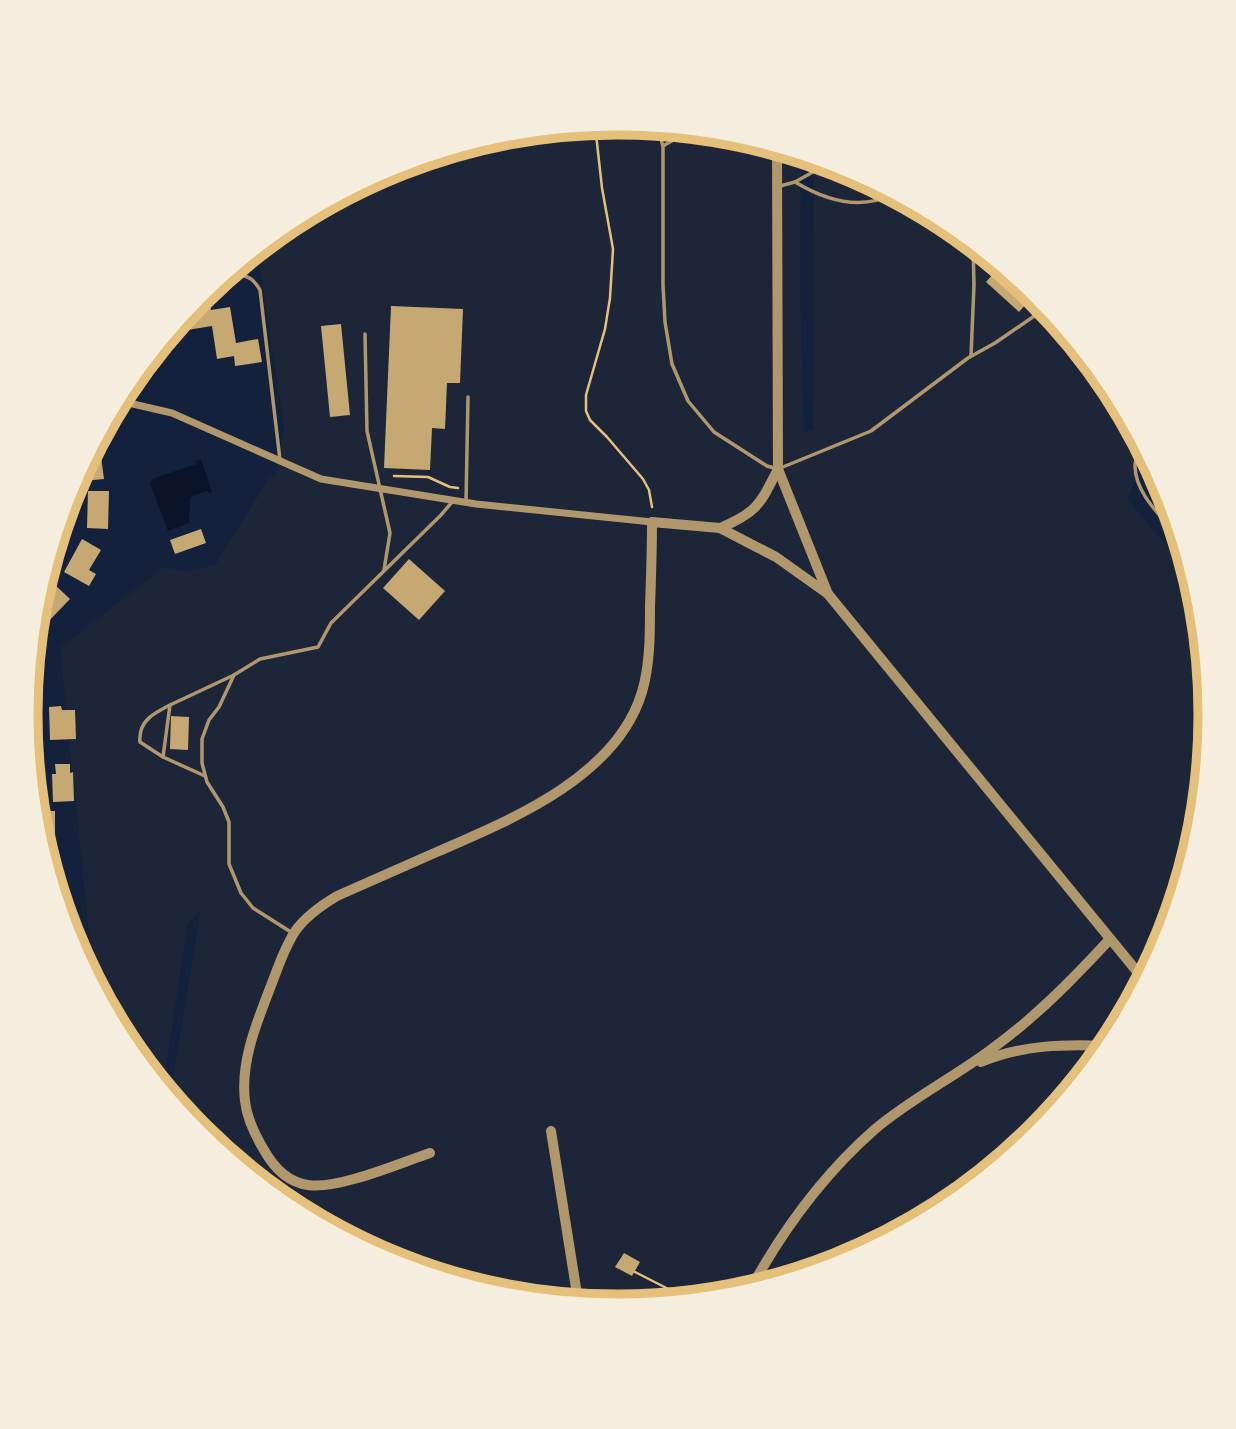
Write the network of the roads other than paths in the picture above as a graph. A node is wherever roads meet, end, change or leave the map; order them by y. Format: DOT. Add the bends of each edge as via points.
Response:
graph roads {
  1 [pos="660,136"];
  2 [pos="677,138"];
  3 [pos="663,146"];
  4 [pos="777,158"];
  5 [pos="816,170"];
  6 [pos="795,181"];
  7 [pos="778,187"];
  8 [pos="881,199"];
  9 [pos="973,257"];
  10 [pos="241,275"];
  11 [pos="1037,314"];
  12 [pos="365,334"];
  13 [pos="971,356"];
  14 [pos="468,397"];
  15 [pos="129,404"];
  16 [pos="1137,457"];
  17 [pos="280,461"];
  18 [pos="778,469"];
  19 [pos="380,489"];
  20 [pos="453,500"];
  21 [pos="466,502"];
  22 [pos="1164,519"];
  23 [pos="652,522"];
  24 [pos="720,528"];
  25 [pos="384,572"];
  26 [pos="828,594"];
  27 [pos="234,675"];
  28 [pos="170,705"];
  29 [pos="163,757"];
  30 [pos="205,775"];
  31 [pos="294,934"];
  32 [pos="1110,939"];
  33 [pos="1137,972"];
  34 [pos="1093,1046"];
  35 [pos="964,1069"];
  36 [pos="551,1131"];
  37 [pos="430,1153"];
  38 [pos="758,1276"];
  39 [pos="577,1293"];
  1 -- 3 [label="lane"];
  2 -- 3 [label="lane"];
  3 -- 18 [label="lane" via="663,285 672,364 688,401 714,432"];
  4 -- 7 [label="street"];
  5 -- 6 [label="lane"];
  6 -- 7 [label="lane"];
  6 -- 8 [label="lane" via="845,202"];
  7 -- 18 [label="street"];
  9 -- 13 [label="lane"];
  10 -- 17 [label="lane" via="256,282 260,290"];
  11 -- 13 [label="lane"];
  12 -- 19 [label="lane" via="367,430"];
  13 -- 18 [label="lane" via="871,431"];
  14 -- 21 [label="lane"];
  15 -- 17 [label="street" via="172,413"];
  16 -- 22 [label="lane" via="1138,484"];
  17 -- 19 [label="street" via="321,480"];
  18 -- 24 [label="street" via="761,502 741,519"];
  18 -- 26 [label="street"];
  19 -- 20 [label="street"];
  19 -- 25 [label="lane" via="390,533"];
  20 -- 21 [label="street"];
  20 -- 25 [label="lane"];
  21 -- 23 [label="street"];
  23 -- 24 [label="street"];
  23 -- 31 [label="street" via="647,665 633,716 620,736 598,760 541,802 337,896 315,910"];
  24 -- 26 [label="street" via="776,557"];
  25 -- 27 [label="lane" via="331,622 318,647 260,659"];
  26 -- 32 [label="street"];
  27 -- 28 [label="lane"];
  27 -- 30 [label="lane" via="202,739"];
  28 -- 29 [label="lane"];
  28 -- 29 [label="lane" via="152,714 139,736 140,742"];
  29 -- 30 [label="lane"];
  30 -- 31 [label="lane" via="229,822 229,864 241,893 253,908"];
  31 -- 37 [label="street" via="255,1028 244,1078 249,1122 270,1161 292,1181 322,1186"];
  32 -- 33 [label="street"];
  32 -- 35 [label="street" via="1042,1009"];
  34 -- 35 [label="street" via="1019,1049"];
  35 -- 38 [label="street" via="904,1107 852,1150 808,1200"];
  36 -- 39 [label="street"];
}
